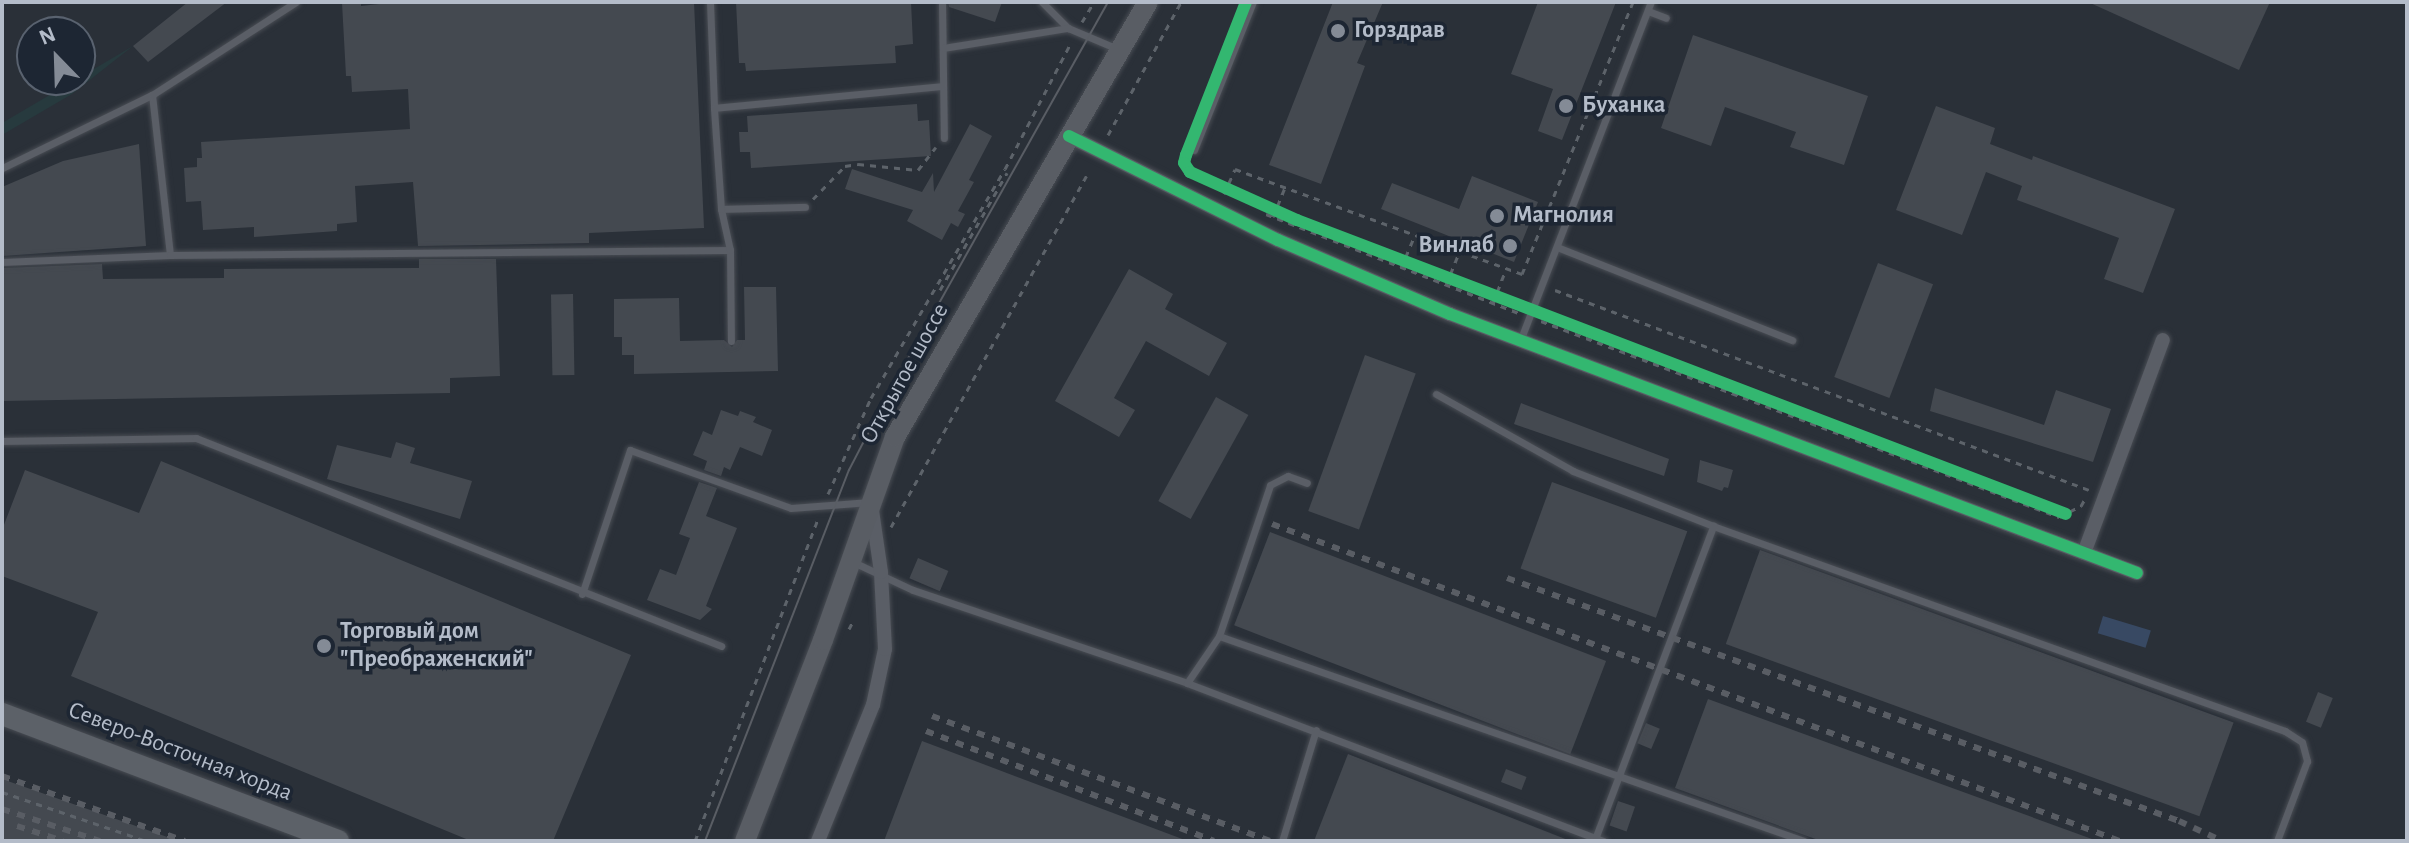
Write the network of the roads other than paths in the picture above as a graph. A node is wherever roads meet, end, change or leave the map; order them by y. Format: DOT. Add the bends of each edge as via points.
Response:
graph roads {
  1 [pos="296,2"];
  2 [pos="710,2"];
  3 [pos="942,2"];
  4 [pos="1042,2"];
  5 [pos="1148,2"];
  6 [pos="1253,2"];
  7 [pos="1651,2"];
  8 [pos="1648,11"];
  9 [pos="1666,18"];
  10 [pos="1068,28"];
  11 [pos="943,48"];
  12 [pos="1120,50"];
  13 [pos="943,86"];
  14 [pos="152,95"];
  15 [pos="714,108"];
  16 [pos="1069,136"];
  17 [pos="944,138"];
  18 [pos="1194,150"];
  19 [pos="2,168"];
  20 [pos="805,207"];
  21 [pos="721,209"];
  22 [pos="1557,247"];
  23 [pos="730,250"];
  24 [pos="170,255"];
  25 [pos="2,262"];
  26 [pos="1792,340"];
  27 [pos="2163,340"];
  28 [pos="731,341"];
  29 [pos="1520,341"];
  30 [pos="1436,394"];
  31 [pos="2,441"];
  32 [pos="1307,483"];
  33 [pos="871,502"];
  34 [pos="1713,526"];
  35 [pos="2084,553"];
  36 [pos="849,560"];
  37 [pos="881,572"];
  38 [pos="2137,573"];
  39 [pos="582,594"];
  40 [pos="1219,636"];
  41 [pos="721,646"];
  42 [pos="1187,683"];
  43 [pos="2,716"];
  44 [pos="1316,730"];
  45 [pos="1620,774"];
  46 [pos="1595,839"];
  47 [pos="331,841"];
  48 [pos="338,841"];
  49 [pos="745,841"];
  50 [pos="818,841"];
  51 [pos="1282,841"];
  52 [pos="1604,841"];
  53 [pos="1804,841"];
  54 [pos="2277,841"];
  1 -- 14 [label="lane"];
  2 -- 15 [label="lane"];
  3 -- 11 [label="lane"];
  4 -- 10 [label="lane"];
  5 -- 12 [label="main road, Открытое шоссе"];
  6 -- 18 [label="lane"];
  7 -- 8 [label="lane"];
  8 -- 9 [label="lane"];
  8 -- 22 [label="lane"];
  10 -- 11 [label="lane"];
  10 -- 12 [label="lane"];
  11 -- 13 [label="lane"];
  12 -- 16 [label="main road, Открытое шоссе"];
  13 -- 15 [label="lane"];
  13 -- 17 [label="lane"];
  14 -- 19 [label="lane"];
  14 -- 24 [label="lane"];
  15 -- 21 [label="lane"];
  16 -- 29 [label="street" via="1278,240"];
  16 -- 33 [label="main road, Открытое шоссе" via="895,437"];
  20 -- 21 [label="lane"];
  21 -- 23 [label="lane"];
  22 -- 26 [label="lane"];
  22 -- 29 [label="lane"];
  23 -- 24 [label="lane"];
  23 -- 28 [label="lane"];
  24 -- 25 [label="lane"];
  27 -- 35 [label="street"];
  29 -- 35 [label="street"];
  30 -- 34 [label="lane" via="1573,471"];
  31 -- 39 [label="lane" via="196,438"];
  32 -- 40 [label="lane" via="1288,476 1270,485"];
  33 -- 36 [label="main road, Открытое шоссе"];
  33 -- 37 [label="street"];
  33 -- 39 [label="lane" via="791,508 630,450"];
  34 -- 45 [label="lane"];
  34 -- 54 [label="lane" via="2285,731 2302,742 2307,761"];
  35 -- 38 [label="street"];
  36 -- 37 [label="lane"];
  36 -- 49 [label="main road, Открытое шоссе"];
  37 -- 42 [label="lane" via="913,590"];
  37 -- 50 [label="street" via="881,675"];
  39 -- 41 [label="lane"];
  40 -- 42 [label="lane"];
  40 -- 45 [label="lane"];
  42 -- 44 [label="lane"];
  43 -- 47 [label="street, Северо-Восточная хорда"];
  43 -- 48 [label="main road, Северо-Восточная хорда"];
  44 -- 46 [label="lane"];
  44 -- 51 [label="lane"];
  45 -- 46 [label="lane"];
  45 -- 53 [label="lane"];
  46 -- 52 [label="lane"];
}
